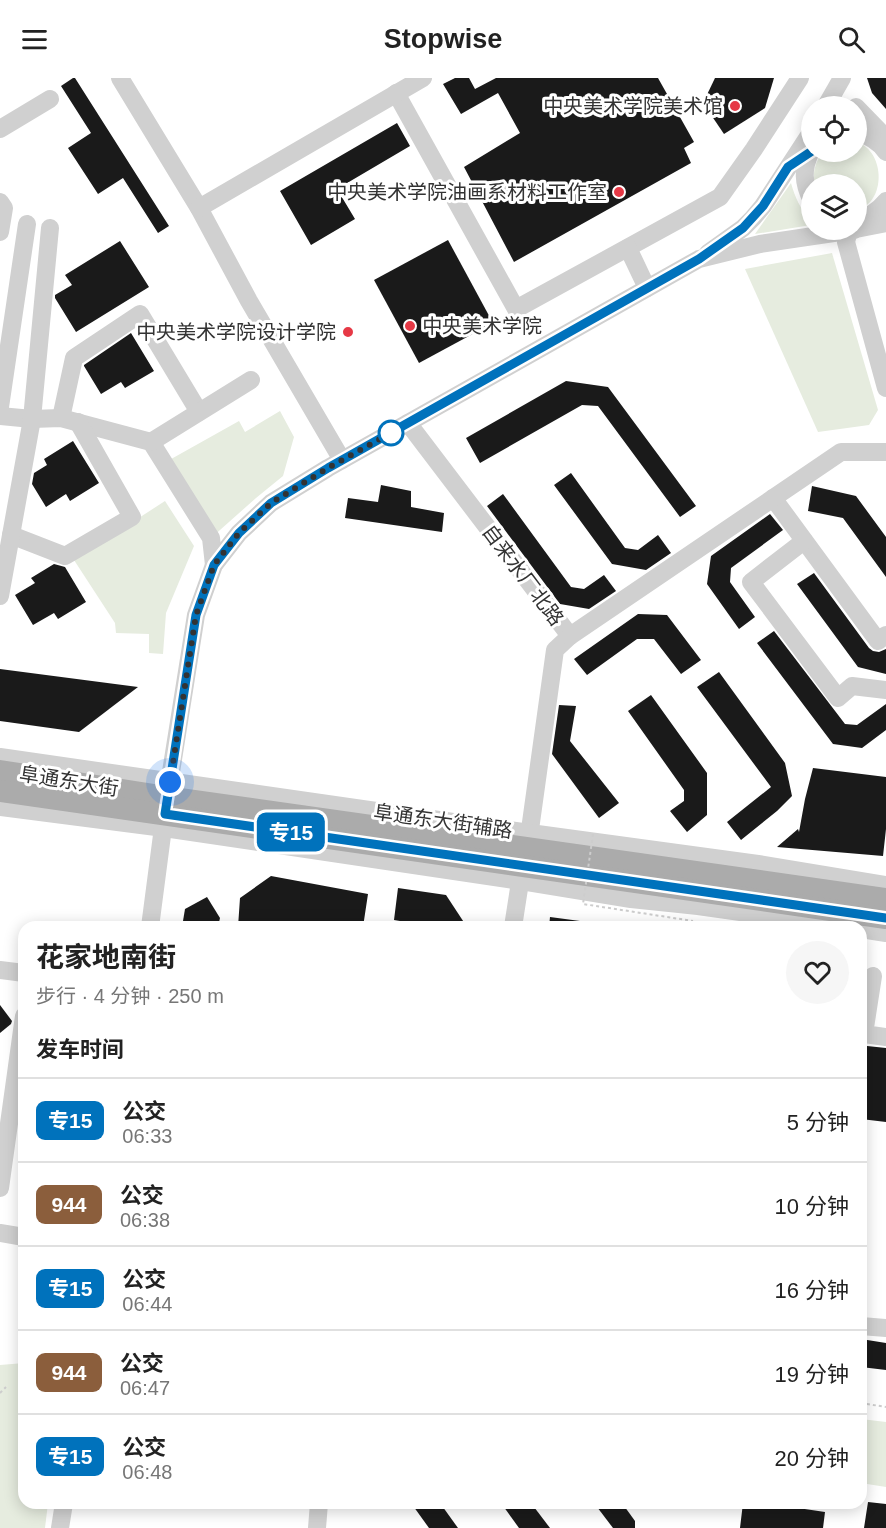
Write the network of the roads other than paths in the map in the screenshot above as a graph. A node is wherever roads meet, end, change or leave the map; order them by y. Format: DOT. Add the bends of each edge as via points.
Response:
graph roads {
  1 [pos="120,78"];
  2 [pos="423,78"];
  3 [pos="800,78"];
  4 [pos="844,78"];
  5 [pos="396,93"];
  6 [pos="832,96"];
  7 [pos="849,96"];
  8 [pos="50,99"];
  9 [pos="867,122"];
  10 [pos="0,129"];
  11 [pos="867,136"];
  12 [pos="883,145"];
  13 [pos="801,148"];
  14 [pos="801,158"];
  15 [pos="788,167"];
  16 [pos="886,201"];
  17 [pos="0,202"];
  18 [pos="199,208"];
  19 [pos="867,217"];
  20 [pos="27,224"];
  21 [pos="50,228"];
  22 [pos="0,232"];
  23 [pos="801,237"];
  24 [pos="848,240"];
  25 [pos="628,248"];
  26 [pos="699,259"];
  27 [pos="647,288"];
  28 [pos="250,380"];
  29 [pos="886,388"];
  30 [pos="0,407"];
  31 [pos="199,412"];
  32 [pos="0,416"];
  33 [pos="32,419"];
  34 [pos="69,420"];
  35 [pos="408,423"];
  36 [pos="151,442"];
  37 [pos="886,452"];
  38 [pos="342,460"];
  39 [pos="773,498"];
  40 [pos="11,535"];
  41 [pos="804,541"];
  42 [pos="214,565"];
  43 [pos="0,596"];
  44 [pos="886,635"];
  45 [pos="570,636"];
  46 [pos="886,690"];
  47 [pos="0,757"];
  48 [pos="0,771"];
  49 [pos="0,791"];
  50 [pos="167,805"];
  51 [pos="0,807"];
  52 [pos="525,857"];
  53 [pos="886,885"];
  54 [pos="886,900"];
  55 [pos="886,918"];
  56 [pos="151,921"];
  57 [pos="514,921"];
  58 [pos="802,921"];
  59 [pos="867,930"];
  60 [pos="886,933"];
  61 [pos="0,970"];
  62 [pos="18,972"];
  63 [pos="874,976"];
  64 [pos="867,1017"];
  65 [pos="867,1034"];
  66 [pos="886,1037"];
  67 [pos="18,1059"];
  68 [pos="0,1188"];
  69 [pos="0,1233"];
  70 [pos="18,1236"];
  71 [pos="867,1326"];
  72 [pos="886,1328"];
  73 [pos="63,1509"];
  74 [pos="319,1509"];
  75 [pos="60,1528"];
  76 [pos="317,1528"];
  1 -- 18 [label="street"];
  2 -- 5 [label="street"];
  3 -- 25 [label="street" via="720,196"];
  4 -- 6 [label="street"];
  4 -- 7 [label="street"];
  5 -- 18 [label="street"];
  5 -- 25 [label="street" via="516,309"];
  8 -- 10 [label="street"];
  9 -- 12 [label="street"];
  11 -- 12 [label="street"];
  13 -- 15 [label="street"];
  14 -- 15 [label="street"];
  15 -- 26 [label="street" via="753,218"];
  16 -- 19 [label="street"];
  17 -- 22 [label="street" via="4,208"];
  18 -- 38 [label="street"];
  20 -- 30 [label="street"];
  21 -- 33 [label="street"];
  23 -- 26 [label="street"];
  24 -- 29 [label="street"];
  25 -- 27 [label="street"];
  26 -- 27 [label="street"];
  27 -- 35 [label="street"];
  28 -- 31 [label="street"];
  31 -- 34 [label="street" via="140,315 74,358"];
  31 -- 36 [label="street"];
  32 -- 33 [label="street"];
  33 -- 34 [label="street"];
  33 -- 40 [label="street"];
  34 -- 36 [label="street"];
  34 -- 40 [label="street" via="132,517 65,556"];
  35 -- 38 [label="street"];
  35 -- 45 [label="street, 自来水厂北路"];
  36 -- 42 [label="street" via="211,538"];
  37 -- 39 [label="street" via="841,452"];
  38 -- 42 [label="street" via="271,503 239,533"];
  39 -- 41 [label="street"];
  39 -- 45 [label="street"];
  40 -- 43 [label="street"];
  41 -- 44 [label="street" via="878,641"];
  41 -- 46 [label="street" via="751,582 837,698 852,686"];
  42 -- 50 [label="street" via="196,615"];
  45 -- 52 [label="street, 自来水厂北路" via="555,650"];
  47 -- 50 [label="street, 阜通东大街辅路"];
  48 -- 50 [label="main road, 阜通东大街"];
  49 -- 50 [label="main road, 阜通东大街"];
  50 -- 51 [label="street, 阜通东大街辅路"];
  50 -- 52 [label="main road, 阜通东大街"];
  50 -- 52 [label="street, 阜通东大街辅路"];
  50 -- 56 [label="street"];
  52 -- 53 [label="street, 阜通东大街辅路" via="758,864"];
  52 -- 54 [label="main road, 阜通东大街"];
  52 -- 55 [label="main road, 阜通东大街"];
  52 -- 57 [label="street, 自来水厂北路"];
  52 -- 58 [label="street, 阜通东大街辅路" via="631,898"];
  59 -- 60 [label="street"];
  61 -- 62 [label="street"];
  63 -- 64 [label="street"];
  65 -- 66 [label="street"];
  67 -- 68 [label="street"];
  69 -- 70 [label="street"];
  71 -- 72 [label="street"];
  73 -- 75 [label="street"];
  74 -- 76 [label="street"];
}
